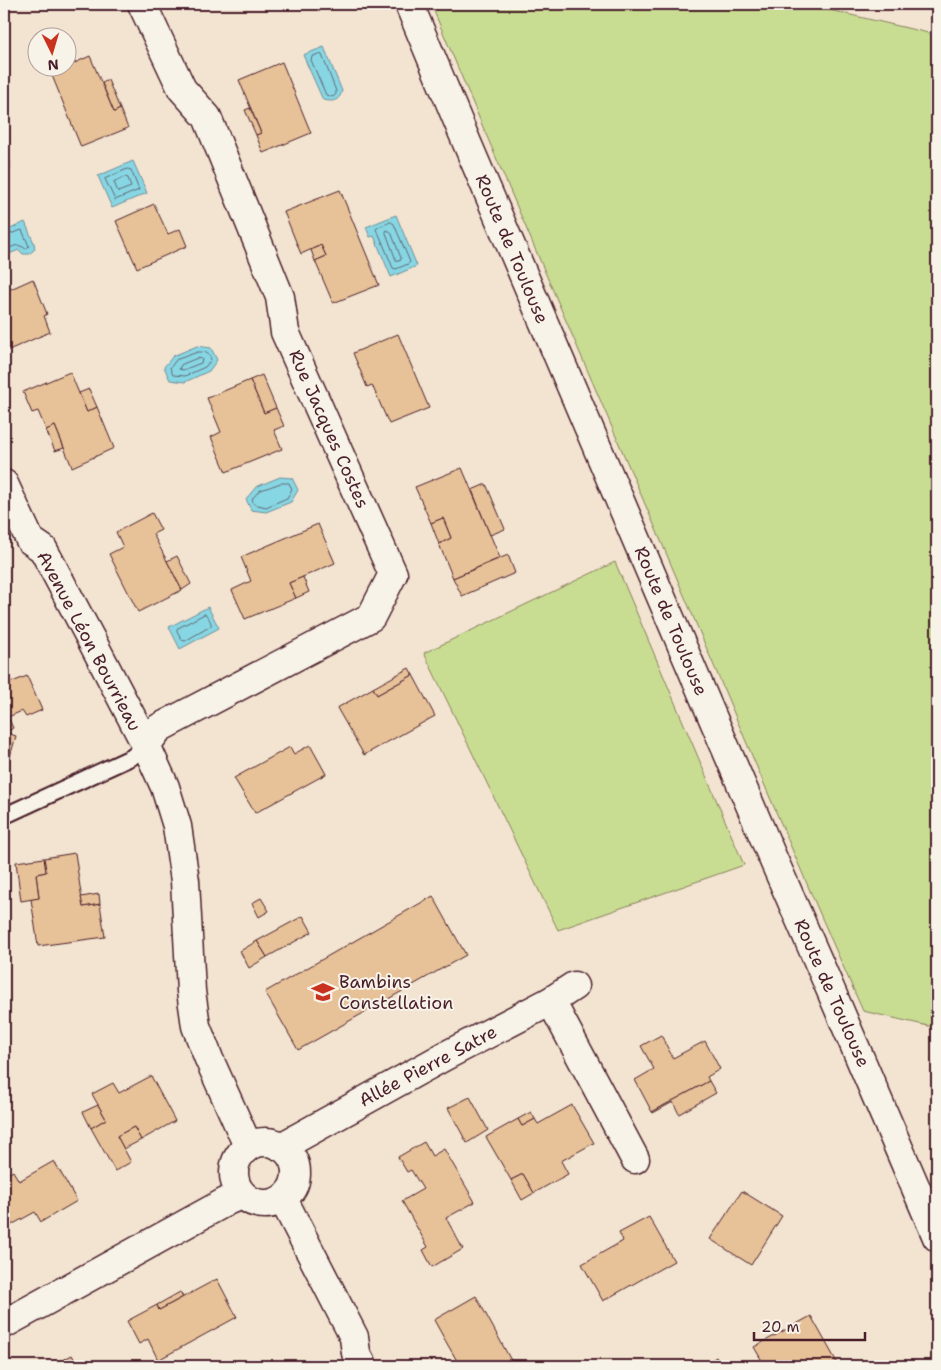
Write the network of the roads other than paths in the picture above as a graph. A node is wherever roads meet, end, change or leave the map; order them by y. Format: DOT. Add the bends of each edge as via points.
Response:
graph roads {
  1 [pos="142,4"];
  2 [pos="409,4"];
  3 [pos="4,484"];
  4 [pos="146,745"];
  5 [pos="4,816"];
  6 [pos="574,986"];
  7 [pos="550,1001"];
  8 [pos="248,1146"];
  9 [pos="282,1147"];
  10 [pos="635,1159"];
  11 [pos="242,1195"];
  12 [pos="283,1199"];
  13 [pos="937,1237"];
  14 [pos="4,1324"];
  15 [pos="363,1366"];
  1 -- 4 [label="street, Rue Jacques Costes" via="182,89 207,117 280,297 285,332 393,574 371,616 159,728"];
  2 -- 13 [label="street, Route de Toulouse"];
  3 -- 4 [label="street, Avenue Léon Bourrieau" via="30,540 43,549"];
  4 -- 5 [label="lane, Avenue Léon Bourrieau" via="132,756"];
  4 -- 8 [label="street, Avenue Léon Bourrieau" via="165,787 177,826 185,881 196,1026"];
  6 -- 7 [label="street, Allée Pierre Satre"];
  7 -- 9 [label="street, Allée Pierre Satre"];
  7 -- 10 [label="street"];
  8 -- 9 [label="street" via="272,1142"];
  8 -- 11 [label="street" via="236,1161 234,1175"];
  9 -- 12 [label="street" via="293,1159 296,1171 291,1190"];
  11 -- 12 [label="street" via="255,1203"];
  11 -- 14 [label="street"];
  12 -- 15 [label="street" via="354,1338 356,1353"];
}
